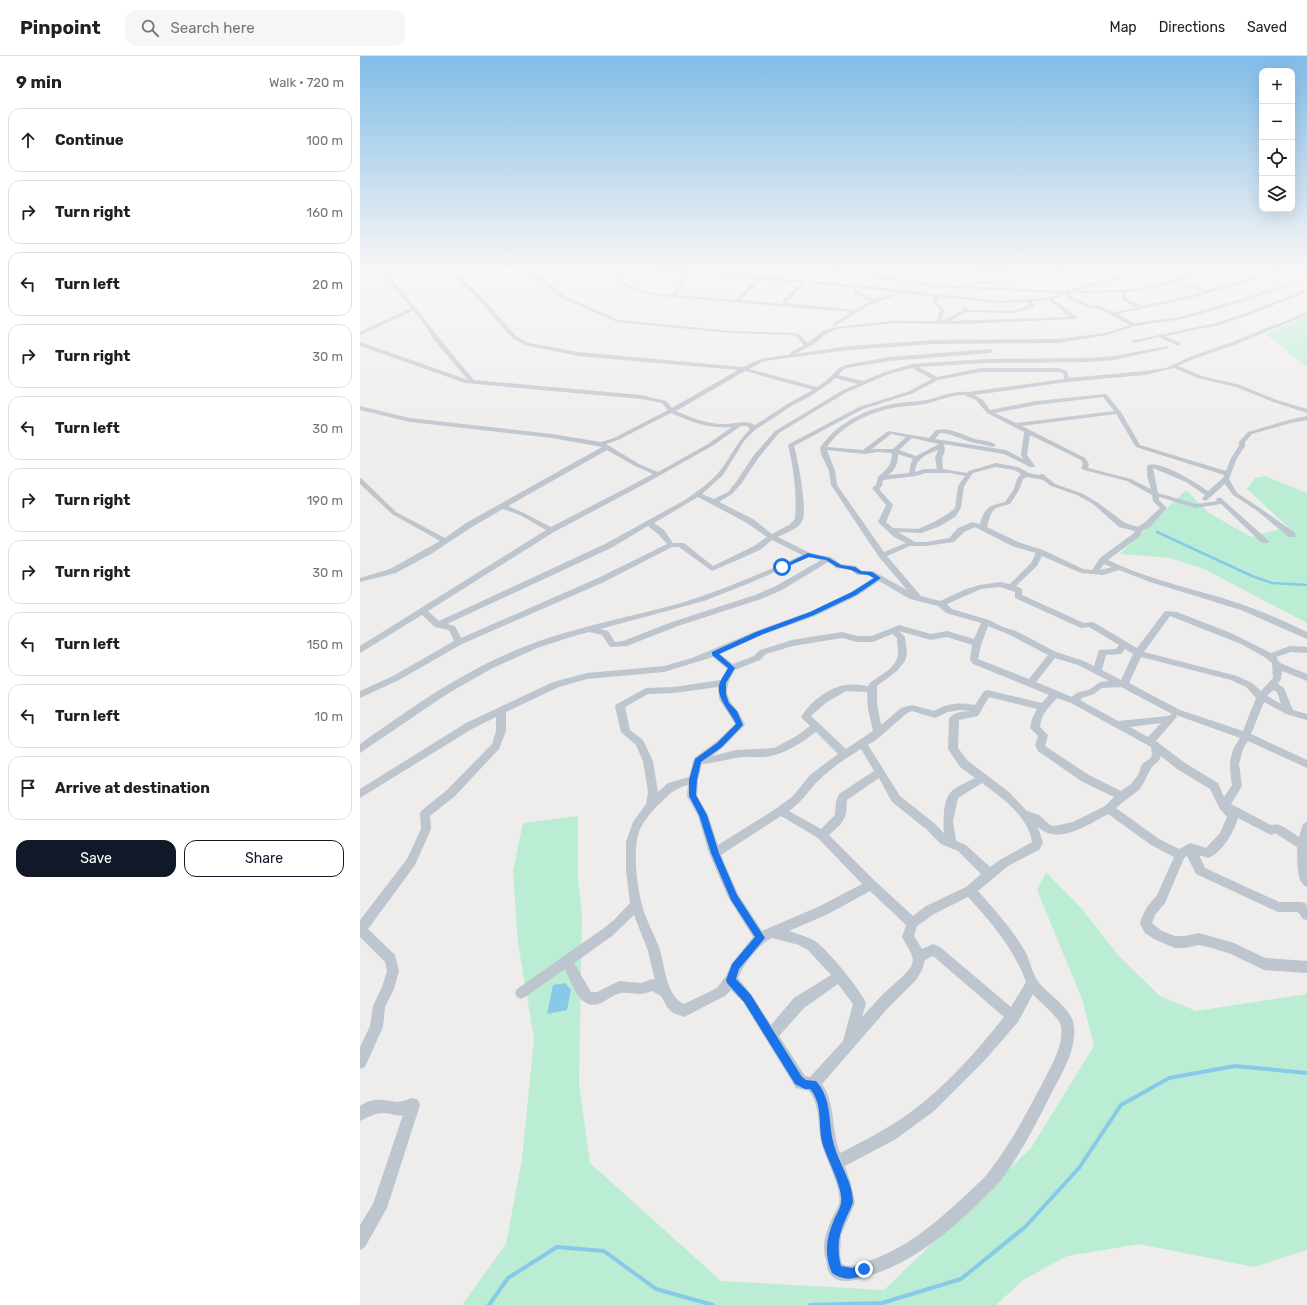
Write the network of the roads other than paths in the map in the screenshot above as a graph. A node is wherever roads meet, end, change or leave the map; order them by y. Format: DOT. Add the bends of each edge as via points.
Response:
graph roads {
  1 [pos="379,326"];
  2 [pos="428,326"];
  3 [pos="505,326"];
  4 [pos="669,326"];
  5 [pos="841,326"];
  6 [pos="1130,326"];
  7 [pos="1206,326"];
  8 [pos="1275,326"];
  9 [pos="834,327"];
  10 [pos="360,334"];
  11 [pos="1160,336"];
  12 [pos="983,341"];
  13 [pos="1134,341"];
  14 [pos="954,342"];
  15 [pos="360,344"];
  16 [pos="1178,344"];
  17 [pos="806,345"];
  18 [pos="873,347"];
  19 [pos="1166,347"];
  20 [pos="990,351"];
  21 [pos="964,353"];
  22 [pos="790,355"];
  23 [pos="892,359"];
  24 [pos="999,360"];
  25 [pos="912,366"];
  26 [pos="1174,366"];
  27 [pos="905,367"];
  28 [pos="744,368"];
  29 [pos="834,376"];
  30 [pos="936,379"];
  31 [pos="1067,380"];
  32 [pos="473,382"];
  33 [pos="862,383"];
  34 [pos="817,389"];
  35 [pos="966,394"];
  36 [pos="360,408"];
  37 [pos="671,411"];
  38 [pos="989,412"];
  39 [pos="1118,412"];
  40 [pos="1307,412"];
  41 [pos="1307,418"];
  42 [pos="740,424"];
  43 [pos="1015,425"];
  44 [pos="753,429"];
  45 [pos="1027,431"];
  46 [pos="911,436"];
  47 [pos="931,440"];
  48 [pos="940,445"];
  49 [pos="604,446"];
  50 [pos="823,448"];
  51 [pos="895,451"];
  52 [pos="864,452"];
  53 [pos="1006,452"];
  54 [pos="917,458"];
  55 [pos="1032,466"];
  56 [pos="940,471"];
  57 [pos="658,474"];
  58 [pos="912,474"];
  59 [pos="969,475"];
  60 [pos="1027,475"];
  61 [pos="1227,477"];
  62 [pos="880,478"];
  63 [pos="1044,478"];
  64 [pos="360,480"];
  65 [pos="1210,493"];
  66 [pos="698,494"];
  67 [pos="1156,494"];
  68 [pos="714,502"];
  69 [pos="1223,502"];
  70 [pos="502,506"];
  71 [pos="1203,506"];
  72 [pos="649,523"];
  73 [pos="983,528"];
  74 [pos="552,530"];
  75 [pos="893,530"];
  76 [pos="1139,530"];
  77 [pos="1292,535"];
  78 [pos="772,537"];
  79 [pos="444,540"];
  80 [pos="1265,541"];
  81 [pos="914,544"];
  82 [pos="671,545"];
  83 [pos="1040,552"];
  84 [pos="808,555"];
  85 [pos="882,555"];
  86 [pos="828,559"];
  87 [pos="1102,560"];
  88 [pos="1118,568"];
  89 [pos="1094,573"];
  90 [pos="878,578"];
  91 [pos="360,580"];
  92 [pos="1012,586"];
  93 [pos="918,598"];
  94 [pos="941,604"];
  95 [pos="422,610"];
  96 [pos="986,622"];
  97 [pos="438,624"];
  98 [pos="588,628"];
  99 [pos="894,631"];
  100 [pos="1307,636"];
  101 [pos="459,642"];
  102 [pos="976,643"];
  103 [pos="1124,644"];
  104 [pos="360,650"];
  105 [pos="1307,650"];
  106 [pos="714,653"];
  107 [pos="1138,653"];
  108 [pos="1053,654"];
  109 [pos="1270,656"];
  110 [pos="1277,666"];
  111 [pos="732,668"];
  112 [pos="1098,671"];
  113 [pos="1307,678"];
  114 [pos="1274,682"];
  115 [pos="723,683"];
  116 [pos="1031,683"];
  117 [pos="1124,684"];
  118 [pos="872,689"];
  119 [pos="1056,693"];
  120 [pos="360,695"];
  121 [pos="1261,697"];
  122 [pos="1074,701"];
  123 [pos="1044,707"];
  124 [pos="978,710"];
  125 [pos="501,711"];
  126 [pos="1178,712"];
  127 [pos="1289,712"];
  128 [pos="1307,717"];
  129 [pos="1170,719"];
  130 [pos="1116,724"];
  131 [pos="816,728"];
  132 [pos="878,732"];
  133 [pos="1246,736"];
  134 [pos="863,744"];
  135 [pos="1152,744"];
  136 [pos="360,749"];
  137 [pos="845,754"];
  138 [pos="698,761"];
  139 [pos="1307,764"];
  140 [pos="880,772"];
  141 [pos="982,778"];
  142 [pos="693,780"];
  143 [pos="360,794"];
  144 [pos="1122,796"];
  145 [pos="651,804"];
  146 [pos="1224,806"];
  147 [pos="1109,809"];
  148 [pos="781,811"];
  149 [pos="1023,813"];
  150 [pos="1307,827"];
  151 [pos="822,835"];
  152 [pos="951,844"];
  153 [pos="1302,845"];
  154 [pos="1184,852"];
  155 [pos="715,853"];
  156 [pos="989,874"];
  157 [pos="1307,882"];
  158 [pos="871,885"];
  159 [pos="970,891"];
  160 [pos="636,905"];
  161 [pos="1307,915"];
  162 [pos="912,922"];
  163 [pos="772,933"];
  164 [pos="760,938"];
  165 [pos="919,956"];
  166 [pos="567,961"];
  167 [pos="1307,967"];
  168 [pos="840,976"];
  169 [pos="731,980"];
  170 [pos="1032,983"];
  171 [pos="665,991"];
  172 [pos="521,992"];
  173 [pos="1012,1017"];
  174 [pos="771,1035"];
  175 [pos="848,1045"];
  176 [pos="360,1062"];
  177 [pos="813,1084"];
  178 [pos="360,1114"];
  179 [pos="835,1163"];
  180 [pos="360,1242"];
  1 -- 10 [label="street"];
  2 -- 32 [label="street"];
  3 -- 28 [label="street" via="514,337 527,344 578,354"];
  4 -- 17 [label="street" via="737,333 792,334 799,336"];
  5 -- 9 [label="street"];
  6 -- 12 [label="street" via="1107,334 1074,339"];
  7 -- 11 [label="street"];
  8 -- 26 [label="street"];
  9 -- 17 [label="street"];
  11 -- 13 [label="street"];
  11 -- 16 [label="street"];
  12 -- 14 [label="street"];
  12 -- 20 [label="street" via="987,343"];
  14 -- 18 [label="street"];
  14 -- 21 [label="street"];
  15 -- 32 [label="street" via="401,360"];
  17 -- 22 [label="street"];
  18 -- 22 [label="street"];
  18 -- 23 [label="street" via="880,354"];
  19 -- 24 [label="street" via="1139,354 1088,360"];
  20 -- 21 [label="street"];
  20 -- 24 [label="street"];
  21 -- 23 [label="street"];
  22 -- 28 [label="street" via="763,360"];
  23 -- 27 [label="street"];
  23 -- 29 [label="street" via="846,367"];
  24 -- 25 [label="street"];
  25 -- 27 [label="street"];
  25 -- 30 [label="street"];
  26 -- 31 [label="street" via="1145,373"];
  26 -- 40 [label="street" via="1200,377 1238,386"];
  27 -- 33 [label="street"];
  28 -- 34 [label="street"];
  28 -- 37 [label="street"];
  29 -- 33 [label="street"];
  29 -- 34 [label="street"];
  30 -- 31 [label="street" via="976,371 1059,370 1065,372"];
  30 -- 78 [label="street" via="909,393 861,408 793,443 791,447 796,464 799,520 792,527"];
  31 -- 35 [label="street"];
  32 -- 37 [label="street" via="641,397 664,402"];
  33 -- 68 [label="street" via="818,406 777,432 756,456 740,483 730,493"];
  34 -- 44 [label="street"];
  35 -- 38 [label="street" via="980,400"];
  35 -- 50 [label="street" via="946,395 872,412 832,436"];
  36 -- 49 [label="street" via="410,420 552,436"];
  37 -- 42 [label="street" via="708,425"];
  37 -- 49 [label="street"];
  38 -- 39 [label="street" via="1102,395"];
  38 -- 43 [label="street"];
  39 -- 43 [label="street"];
  39 -- 61 [label="street" via="1138,446"];
  41 -- 61 [label="street" via="1250,433 1242,442"];
  42 -- 44 [label="street" via="748,424"];
  42 -- 57 [label="street"];
  43 -- 45 [label="street"];
  44 -- 66 [label="street" via="742,440 720,474"];
  45 -- 55 [label="street" via="1024,455"];
  45 -- 67 [label="street" via="1084,459 1084,469 1129,480"];
  46 -- 47 [label="street"];
  46 -- 51 [label="street"];
  46 -- 52 [label="street" via="889,432"];
  47 -- 48 [label="street"];
  47 -- 53 [label="street" via="942,430 991,444"];
  48 -- 53 [label="street"];
  48 -- 54 [label="street"];
  48 -- 56 [label="street" via="943,450 938,459"];
  49 -- 57 [label="street"];
  49 -- 70 [label="street"];
  50 -- 52 [label="street"];
  50 -- 85 [label="street" via="832,471 834,485"];
  51 -- 52 [label="street"];
  51 -- 54 [label="street"];
  51 -- 62 [label="street" via="895,461 890,471"];
  53 -- 55 [label="street"];
  54 -- 58 [label="street"];
  55 -- 63 [label="street"];
  56 -- 58 [label="street"];
  56 -- 59 [label="street"];
  57 -- 74 [label="street"];
  58 -- 62 [label="street"];
  59 -- 60 [label="street" via="971,472 996,465 1018,469"];
  59 -- 75 [label="street" via="961,486 958,508 952,515 919,531"];
  60 -- 63 [label="street"];
  60 -- 73 [label="street" via="1020,478 1017,490 1008,503 995,505 987,513"];
  61 -- 65 [label="street"];
  61 -- 77 [label="street" via="1229,486 1235,494"];
  62 -- 75 [label="street" via="879,486 875,488 890,505 882,522"];
  63 -- 76 [label="street" via="1053,485 1095,502 1122,525"];
  64 -- 79 [label="street" via="394,513"];
  65 -- 67 [label="street" via="1202,491 1187,479 1150,466"];
  65 -- 69 [label="street"];
  65 -- 71 [label="street"];
  66 -- 68 [label="street"];
  66 -- 72 [label="street"];
  67 -- 71 [label="street"];
  67 -- 76 [label="street" via="1156,501 1164,508"];
  68 -- 78 [label="street" via="750,521"];
  69 -- 71 [label="street"];
  69 -- 80 [label="street"];
  70 -- 74 [label="street"];
  70 -- 79 [label="street"];
  72 -- 82 [label="street" via="661,532"];
  72 -- 97 [label="street" via="608,546"];
  73 -- 81 [label="street" via="975,524 961,530 951,540"];
  73 -- 83 [label="street" via="1015,544"];
  74 -- 95 [label="street"];
  75 -- 81 [label="street"];
  76 -- 87 [label="street"];
  78 -- 82 [label="street" via="757,548 712,569 681,545"];
  78 -- 84 [label="street"];
  79 -- 91 [label="street" via="393,571"];
  81 -- 85 [label="street"];
  82 -- 101 [label="street" via="601,580"];
  83 -- 89 [label="street" via="1081,572"];
  83 -- 92 [label="street" via="1034,564"];
  84 -- 86 [label="street"];
  84 -- 98 [label="street" via="723,592 686,604"];
  85 -- 93 [label="street"];
  86 -- 90 [label="street" via="839,566 853,568 860,573 870,573"];
  86 -- 98 [label="street" via="779,588 758,597 669,626 624,644 613,645 605,633 591,631"];
  87 -- 88 [label="street"];
  87 -- 89 [label="street"];
  88 -- 89 [label="street" via="1105,573"];
  88 -- 100 [label="street" via="1210,596"];
  90 -- 93 [label="street"];
  90 -- 106 [label="street" via="854,594 812,614"];
  92 -- 94 [label="street" via="998,584 976,589"];
  92 -- 103 [label="street" via="1019,591 1018,596 1084,626 1090,624"];
  93 -- 94 [label="street"];
  94 -- 96 [label="street" via="949,611"];
  95 -- 97 [label="street"];
  95 -- 104 [label="street"];
  96 -- 102 [label="street"];
  96 -- 108 [label="street"];
  97 -- 101 [label="street" via="452,628"];
  98 -- 136 [label="street" via="532,646 474,673"];
  99 -- 102 [label="street" via="901,628 931,637 947,634"];
  99 -- 111 [label="street" via="866,640 842,635 792,643 763,652 757,658"];
  99 -- 118 [label="street" via="901,637 900,661 873,685"];
  101 -- 120 [label="street" via="396,678"];
  102 -- 116 [label="street" via="976,662"];
  103 -- 107 [label="street"];
  103 -- 112 [label="street" via="1118,652 1102,652"];
  105 -- 109 [label="street" via="1290,649"];
  106 -- 111 [label="street"];
  106 -- 125 [label="street" via="664,669 588,676 556,684"];
  107 -- 109 [label="street" via="1166,614 1170,613"];
  107 -- 117 [label="street"];
  107 -- 121 [label="street" via="1234,678 1249,685"];
  108 -- 112 [label="street"];
  108 -- 116 [label="street"];
  109 -- 110 [label="street"];
  110 -- 113 [label="street"];
  110 -- 114 [label="street"];
  111 -- 115 [label="street"];
  112 -- 117 [label="street"];
  114 -- 121 [label="street"];
  114 -- 127 [label="street" via="1281,690"];
  115 -- 138 [label="street" via="726,704 734,712 740,725"];
  115 -- 145 [label="street" via="646,691 620,706 626,732 640,743 648,761 653,792"];
  116 -- 119 [label="street"];
  117 -- 122 [label="street" via="1100,685 1091,692 1079,695"];
  117 -- 126 [label="street"];
  118 -- 131 [label="street" via="846,688 831,695 807,714 807,720"];
  118 -- 132 [label="street"];
  119 -- 122 [label="street"];
  119 -- 123 [label="street"];
  121 -- 127 [label="street"];
  121 -- 133 [label="street"];
  122 -- 130 [label="street"];
  123 -- 124 [label="street" via="989,693"];
  123 -- 144 [label="street" via="1035,722 1035,728 1043,735 1041,748 1085,778"];
  124 -- 132 [label="street" via="971,707 954,707 935,715 912,708 904,710"];
  124 -- 141 [label="street" via="975,714 957,716 954,719 953,749 964,764"];
  125 -- 143 [label="street" via="469,726"];
  125 -- 176 [label="street" via="501,731 496,746 451,793 425,814 426,829 411,862 362,927 362,930 391,959 393,971 388,989 379,1006 376,1027"];
  126 -- 129 [label="street"];
  126 -- 133 [label="street"];
  127 -- 128 [label="street"];
  129 -- 130 [label="street"];
  129 -- 135 [label="street"];
  130 -- 135 [label="street"];
  131 -- 137 [label="street"];
  131 -- 138 [label="street" via="776,751 736,754"];
  132 -- 134 [label="street"];
  133 -- 139 [label="street"];
  133 -- 146 [label="street" via="1238,748 1234,764 1237,786"];
  134 -- 137 [label="street"];
  134 -- 140 [label="street"];
  135 -- 144 [label="street" via="1156,754 1155,760 1146,767 1135,786"];
  135 -- 146 [label="street" via="1214,786"];
  137 -- 148 [label="street" via="814,778 797,799"];
  138 -- 142 [label="street"];
  140 -- 151 [label="street" via="843,797 840,801 838,819"];
  140 -- 152 [label="street" via="896,799"];
  141 -- 149 [label="street" via="1005,795"];
  141 -- 152 [label="street" via="952,798 948,821"];
  142 -- 145 [label="street" via="672,786"];
  142 -- 155 [label="street" via="692,796 703,815"];
  144 -- 147 [label="street"];
  145 -- 160 [label="street" via="633,836 632,881"];
  146 -- 153 [label="street" via="1271,830 1276,828"];
  146 -- 154 [label="street" via="1233,816 1223,838 1208,853"];
  147 -- 149 [label="street" via="1075,826 1055,831"];
  147 -- 154 [label="street" via="1155,842"];
  148 -- 151 [label="street"];
  148 -- 155 [label="street"];
  149 -- 156 [label="street" via="1032,825 1038,846"];
  150 -- 153 [label="street"];
  151 -- 158 [label="street"];
  152 -- 156 [label="street" via="962,848"];
  153 -- 157 [label="street"];
  154 -- 161 [label="street" via="1199,866 1200,872 1278,907 1301,907"];
  154 -- 167 [label="street" via="1161,899 1147,919 1149,929 1175,942 1199,939 1212,942 1234,949 1264,964"];
  155 -- 164 [label="street" via="734,897"];
  156 -- 159 [label="street"];
  158 -- 162 [label="street"];
  158 -- 163 [label="street"];
  159 -- 162 [label="street" via="930,910"];
  159 -- 170 [label="street" via="1004,929 1023,960"];
  160 -- 166 [label="street" via="618,924"];
  160 -- 171 [label="street" via="654,951"];
  162 -- 165 [label="street" via="908,937"];
  163 -- 164 [label="street"];
  163 -- 168 [label="street" via="801,940 812,946"];
  164 -- 169 [label="street" via="736,967"];
  165 -- 173 [label="street" via="933,950"];
  165 -- 175 [label="street" via="918,965 908,981 884,1001"];
  166 -- 171 [label="street" via="588,998 598,998 619,987 641,989 652,985"];
  166 -- 172 [label="street"];
  168 -- 174 [label="street" via="799,1003"];
  168 -- 175 [label="street" via="860,1003"];
  169 -- 171 [label="street" via="721,992 684,1011 677,1008"];
  169 -- 174 [label="street" via="747,998"];
  170 -- 173 [label="street" via="1025,999"];
  170 -- 179 [label="street" via="1061,1014 1066,1023 1067,1035 1060,1060 1041,1100 1008,1157 995,1176 966,1205 934,1234 891,1259 852,1274 840,1272 836,1269 832,1255 832,1241 847,1203 844,1184"];
  173 -- 179 [label="street" via="980,1055 928,1108 872,1145"];
  174 -- 177 [label="street" via="798,1080 805,1084"];
  175 -- 177 [label="street"];
  177 -- 179 [label="street" via="824,1107 828,1142"];
  178 -- 180 [label="street" via="370,1107 385,1106 399,1109 413,1105 379,1208"];
}
